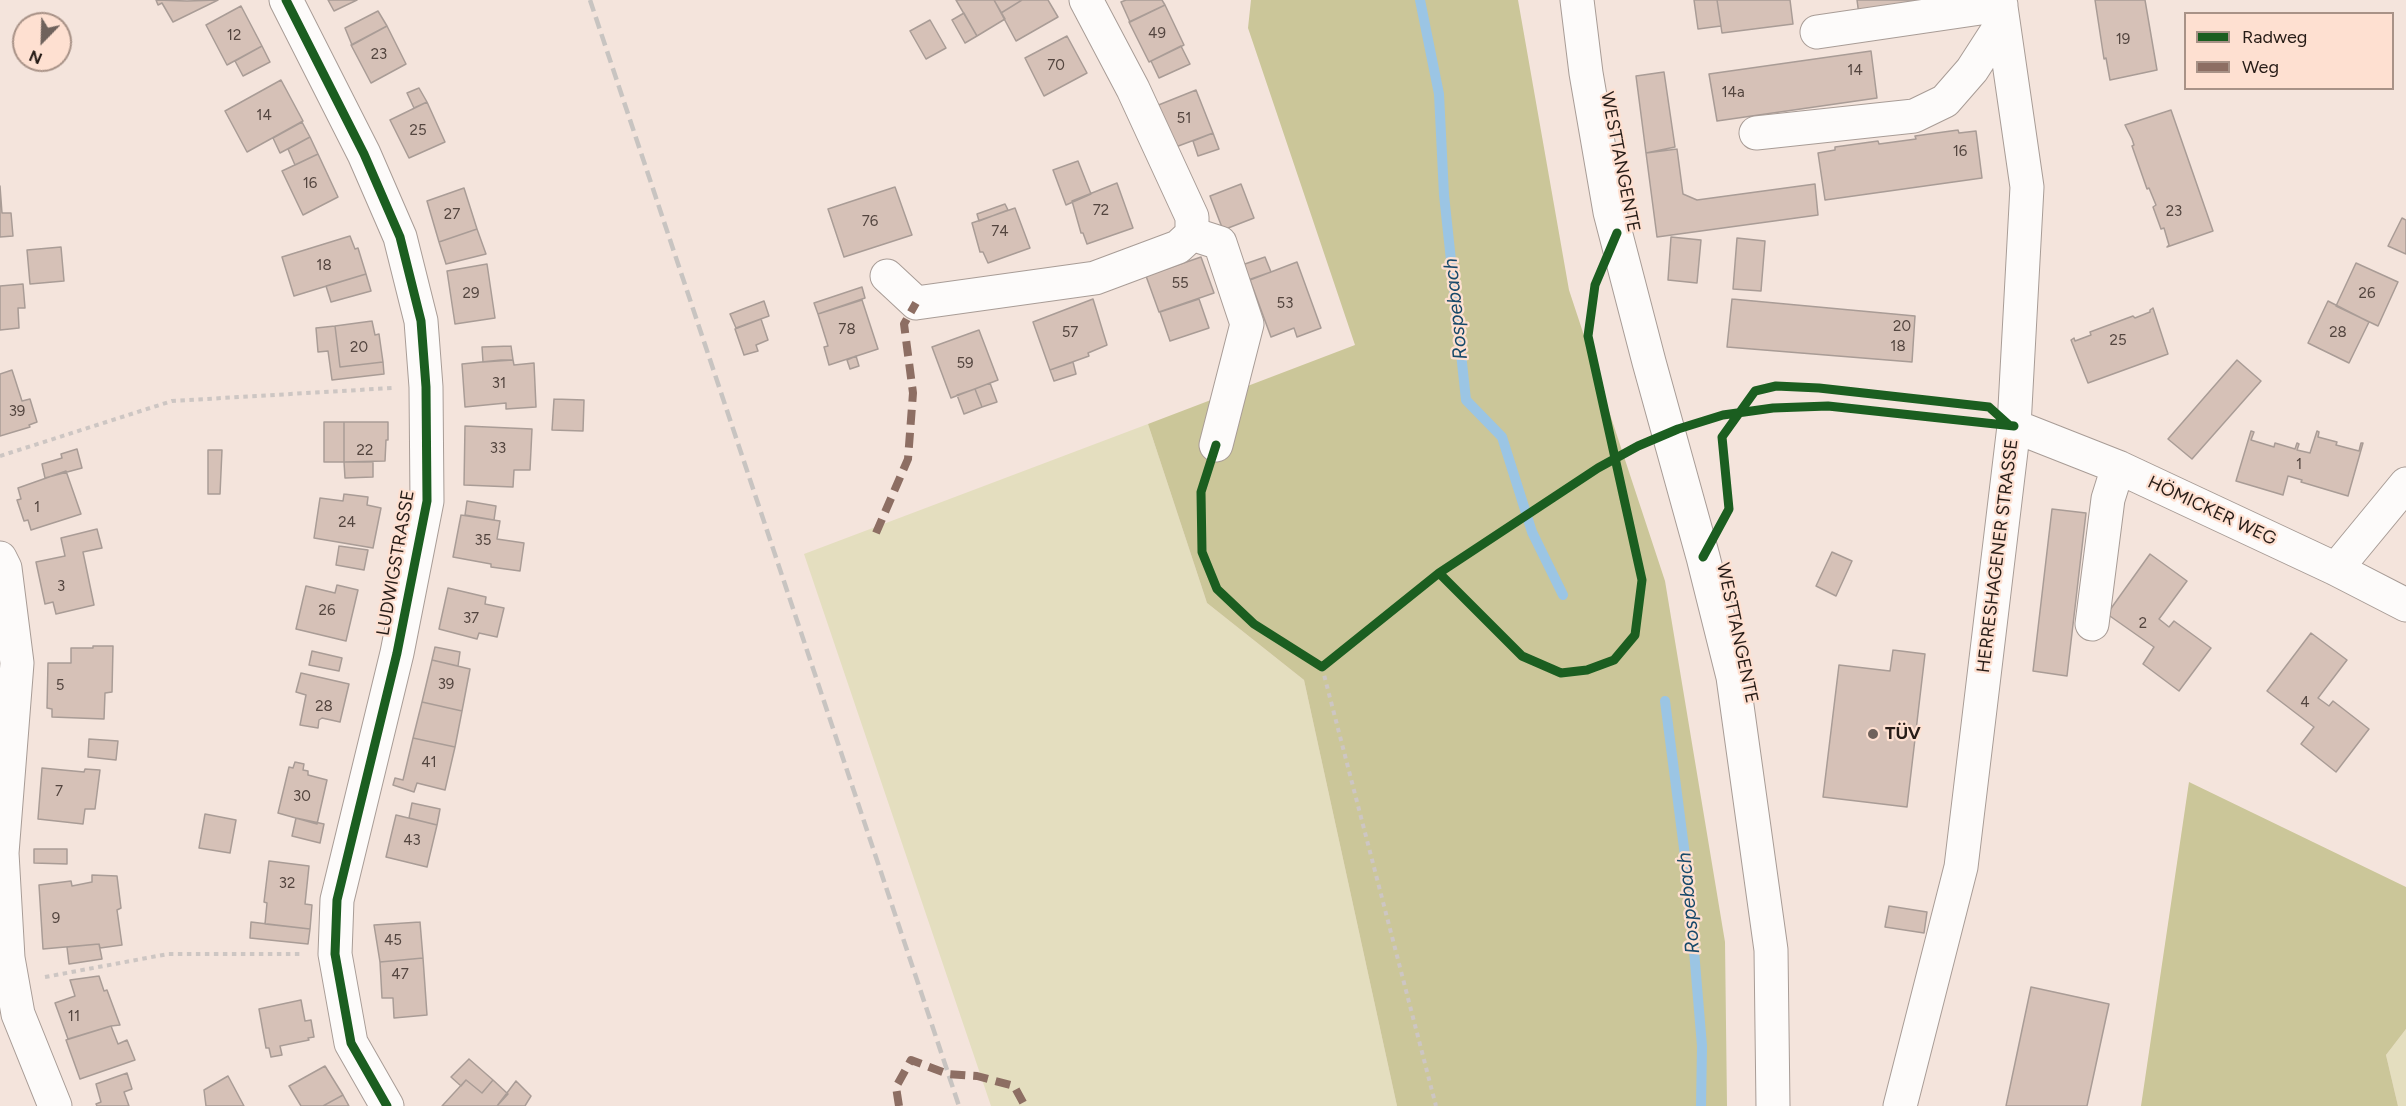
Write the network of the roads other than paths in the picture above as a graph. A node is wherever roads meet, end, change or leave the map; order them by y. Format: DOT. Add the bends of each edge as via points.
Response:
graph roads {
  1 [pos="286,0"];
  2 [pos="1086,0"];
  3 [pos="1577,0"];
  4 [pos="2001,9"];
  5 [pos="1817,32"];
  6 [pos="1756,133"];
  7 [pos="1192,234"];
  8 [pos="887,276"];
  9 [pos="2014,426"];
  10 [pos="1216,445"];
  11 [pos="2118,467"];
  12 [pos="2406,484"];
  13 [pos="0,558"];
  14 [pos="2336,569"];
  15 [pos="2406,605"];
  16 [pos="2092,624"];
  17 [pos="55,1106"];
  18 [pos="387,1106"];
  19 [pos="1773,1106"];
  20 [pos="1900,1106"];
  1 -- 18 [label="street, LUDWIGSTRASSE" via="364,153 400,237 422,321 427,501 397,653 338,900 335,954 351,1043"];
  2 -- 7 [label="street" via="1133,89 1192,217"];
  3 -- 19 [label="street, WESTTANGENTE" via="1611,212 1733,677 1771,950"];
  4 -- 5 [label="street"];
  4 -- 6 [label="street" via="1972,69 1945,101 1914,116"];
  4 -- 9 [label="street, HERRESHAGENER STRASSE" via="2028,187"];
  7 -- 8 [label="street" via="1178,247 1095,278 916,303"];
  7 -- 10 [label="street" via="1220,243 1247,324"];
  9 -- 11 [label="street, HÖMICKER WEG"];
  9 -- 20 [label="street, HERRESHAGENER STRASSE" via="1961,867"];
  11 -- 14 [label="street, HÖMICKER WEG"];
  11 -- 16 [label="street" via="2108,499"];
  12 -- 14 [label="street"];
  13 -- 17 [label="street" via="5,568 17,663 2,853 8,958 18,1014"];
  14 -- 15 [label="street, HÖMICKER WEG"];
}
